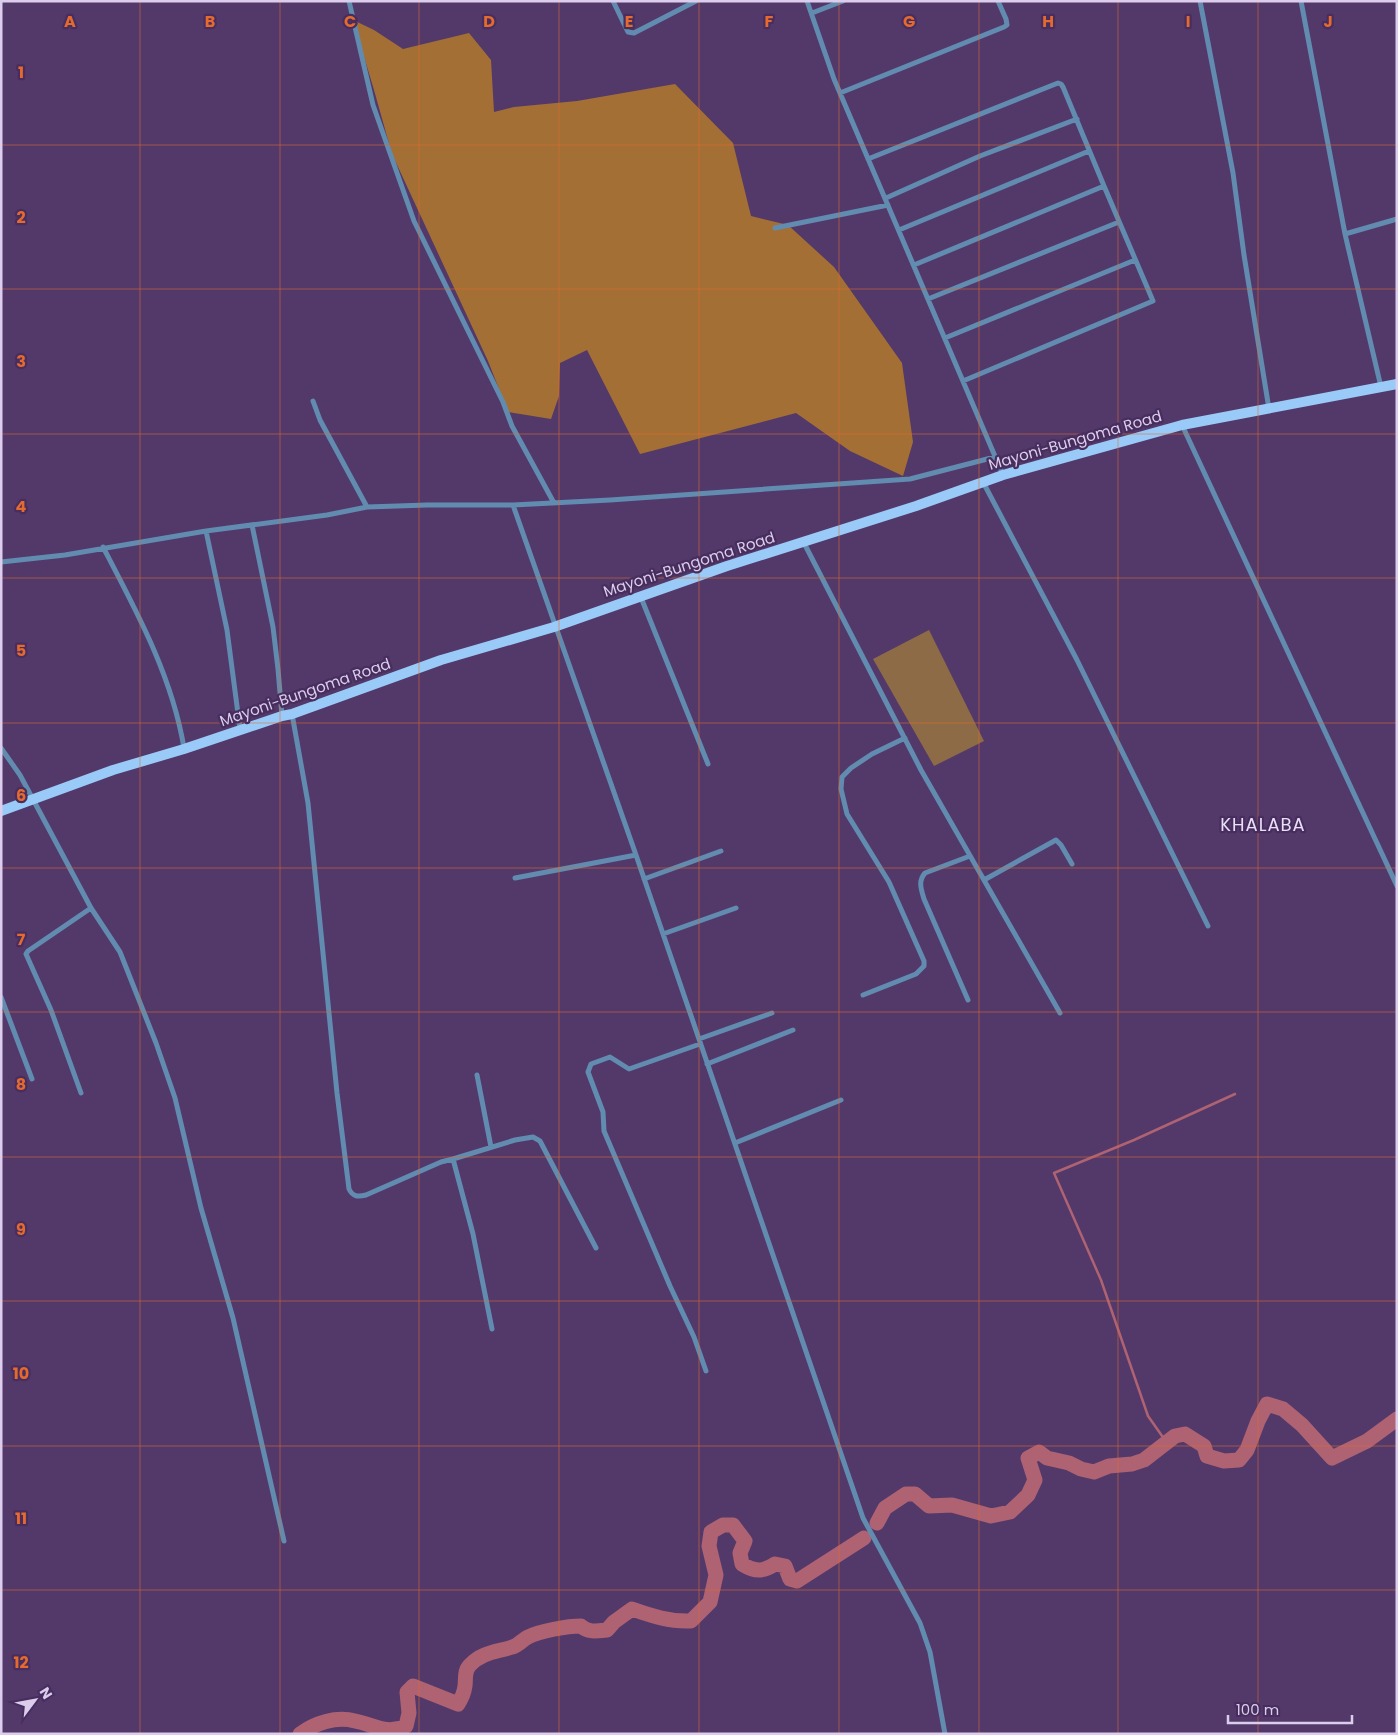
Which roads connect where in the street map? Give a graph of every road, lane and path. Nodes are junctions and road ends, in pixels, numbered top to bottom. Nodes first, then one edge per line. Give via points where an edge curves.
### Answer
1 (348, 1) edge
2 (613, 1) edge
3 (696, 1) edge
4 (807, 1) edge
5 (843, 1) edge
6 (998, 1) edge
7 (1200, 1) edge
8 (1301, 1) edge
9 (812, 13) junction
10 (840, 93) junction
11 (1077, 119) junction
12 (1089, 151) junction
13 (868, 159) junction
14 (1104, 186) junction
15 (886, 198) junction
16 (888, 205) junction
17 (1397, 219) edge
18 (1119, 222) junction
19 (775, 228) dead end
20 (899, 230) junction
21 (1345, 234) junction
22 (1135, 260) junction
23 (914, 265) junction
24 (928, 299) junction
25 (944, 338) junction
26 (963, 381) junction
27 (1397, 384) edge
28 (1381, 387) junction
29 (313, 401) dead end
30 (1269, 409) junction
31 (1182, 425) junction
32 (996, 457) junction
33 (1003, 475) junction
34 (983, 482) junction
35 (554, 503) junction
36 (513, 505) junction
37 (367, 508) junction
38 (252, 525) junction
39 (206, 531) junction
40 (804, 542) junction
41 (103, 547) junction
42 (1, 562) edge
43 (640, 595) junction
44 (554, 627) junction
45 (292, 714) junction
46 (282, 716) junction
47 (240, 729) junction
48 (905, 738) junction
49 (1, 748) edge
50 (184, 749) junction
51 (708, 764) dead end
52 (33, 800) junction
53 (1, 811) edge
54 (722, 852) dead end
55 (636, 855) junction
56 (970, 856) junction
57 (1072, 864) dead end
58 (515, 878) dead end
59 (644, 879) junction
60 (984, 880) junction
61 (1397, 886) edge
62 (91, 908) junction
63 (736, 908) dead end
64 (1208, 926) dead end
65 (663, 934) junction
66 (863, 995) dead end
67 (1, 997) edge
68 (968, 1000) dead end
69 (772, 1013) dead end
70 (1060, 1013) dead end
71 (793, 1030) dead end
72 (699, 1042) junction
73 (707, 1064) junction
74 (477, 1075) dead end
75 (32, 1079) dead end
76 (81, 1093) dead end
77 (842, 1100) dead end
78 (735, 1143) junction
79 (491, 1148) junction
80 (453, 1159) junction
81 (596, 1248) dead end
82 (492, 1329) dead end
83 (706, 1371) dead end
84 (284, 1541) dead end
85 (945, 1734) edge

1 - 35 street via 373,104 414,221 512,426
2 - 3 street via 628,32 634,33
4 - 9 street
5 - 9 street
6 - 10 street via 1007,22 1004,27
7 - 30 street via 1233,173
8 - 21 street
9 - 10 street
10 - 13 street
11 - 12 street
11 - 13 street via 1063,87 1058,83
11 - 15 street via 980,156
12 - 14 street
12 - 20 street
13 - 15 street
14 - 18 street
14 - 23 street
15 - 16 street
16 - 19 street
16 - 20 street
17 - 21 street
18 - 22 street
18 - 24 street
20 - 23 street
21 - 28 street
22 - 25 street
22 - 26 street via 1153,298 1152,303
23 - 24 street
24 - 25 street
25 - 26 street
26 - 32 street
27 - 28 main road, Mayoni-Bungoma Road
28 - 30 main road, Mayoni-Bungoma Road
29 - 37 street
30 - 31 main road, Mayoni-Bungoma Road
31 - 33 main road, Mayoni-Bungoma Road
31 - 61 street
32 - 33 street
32 - 35 street via 910,480
33 - 34 main road, Mayoni-Bungoma Road
34 - 40 main road, Mayoni-Bungoma Road
34 - 64 street via 1077,660
35 - 36 street
36 - 37 street
36 - 44 street
37 - 38 street
38 - 39 street
38 - 46 street via 273,627
39 - 41 street
39 - 47 street via 227,630
40 - 43 main road, Mayoni-Bungoma Road
40 - 48 street
41 - 42 street
41 - 50 street via 147,632 180,719
43 - 44 main road, Mayoni-Bungoma Road
43 - 51 street
44 - 45 main road, Mayoni-Bungoma Road via 441,660
44 - 55 street
45 - 46 main road, Mayoni-Bungoma Road
45 - 80 street via 308,803 349,1189 356,1196 366,1195
46 - 47 main road, Mayoni-Bungoma Road
47 - 50 main road, Mayoni-Bungoma Road
48 - 56 street
48 - 66 street via 850,768 842,777 840,789 847,814 889,882 924,961 924,966 916,974
49 - 52 street
50 - 52 main road, Mayoni-Bungoma Road via 114,770
52 - 53 main road, Mayoni-Bungoma Road
52 - 62 street
54 - 59 street
55 - 58 street
55 - 59 street
56 - 60 street
56 - 68 street via 925,873 920,886
57 - 60 street via 1056,840
59 - 65 street
60 - 70 street
62 - 76 street via 26,954 51,1010
62 - 84 street via 127,968 174,1098 233,1318
63 - 65 street
65 - 72 street
67 - 75 street
69 - 72 street
71 - 73 street
72 - 73 street
72 - 83 street via 629,1069 606,1057 590,1064 588,1072 603,1112 604,1131
73 - 78 street
74 - 79 street
77 - 78 street
78 - 85 street via 863,1518 920,1622 930,1652
79 - 80 street
79 - 81 street via 526,1138 540,1141
80 - 82 street via 473,1234

